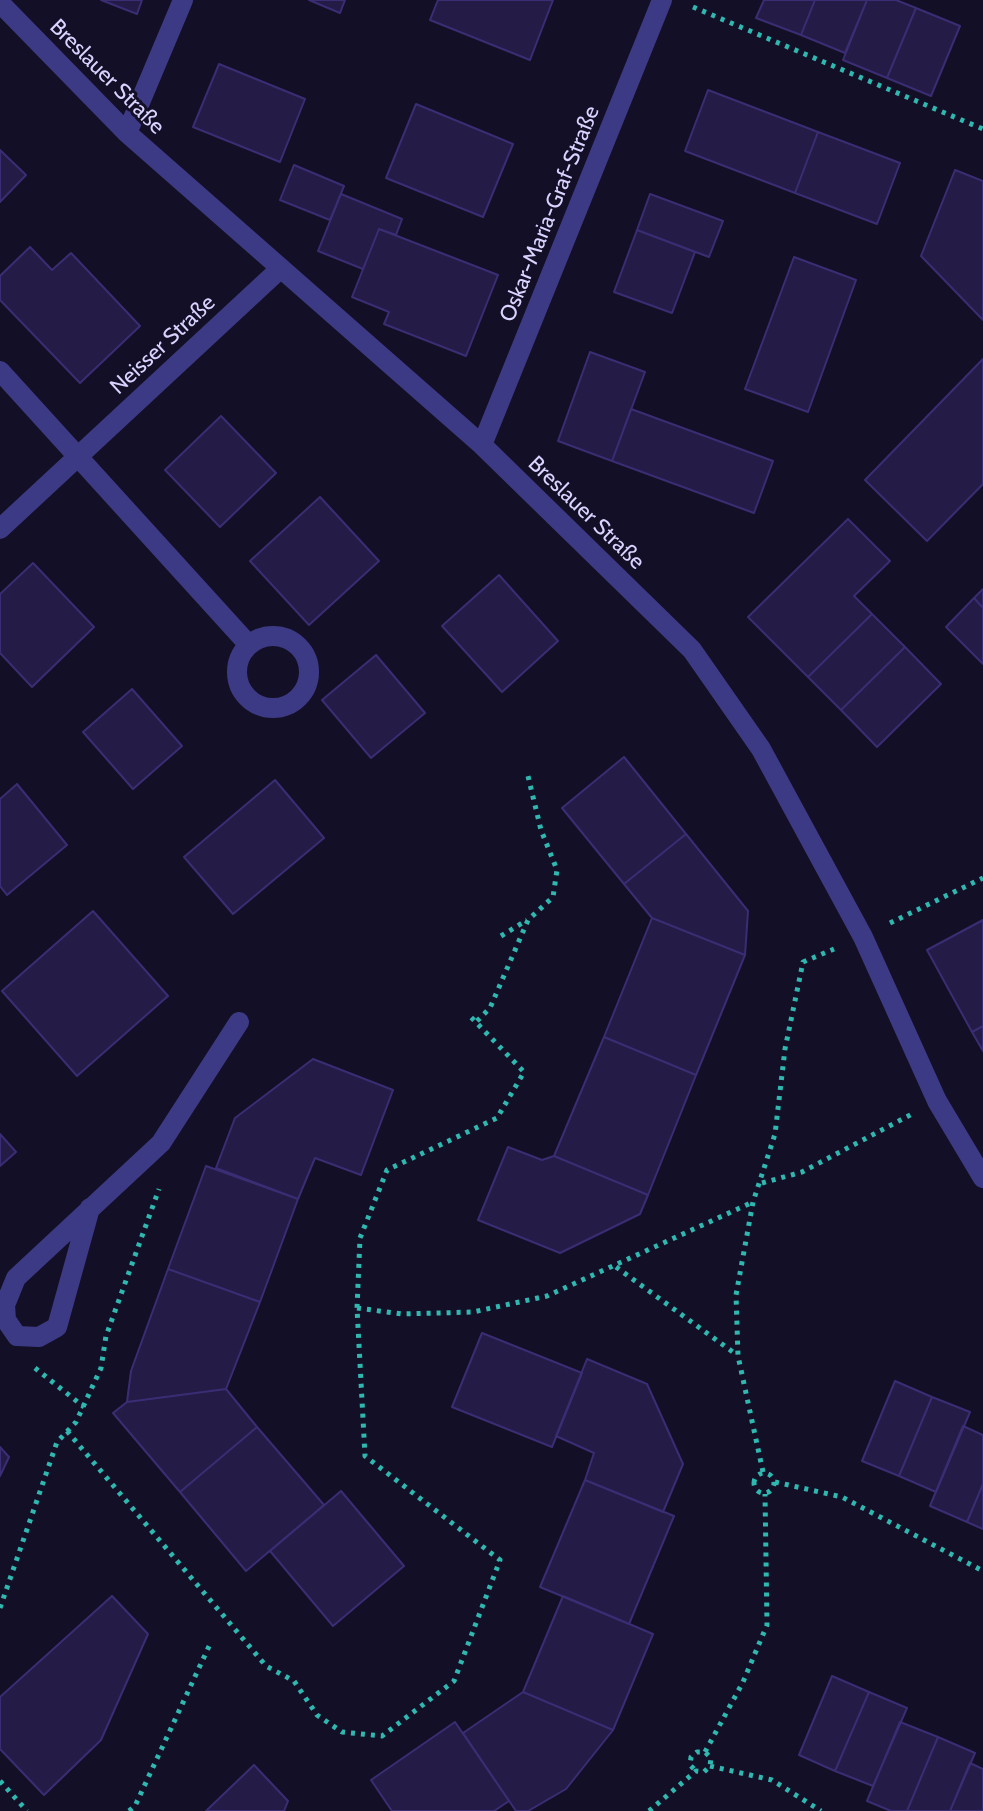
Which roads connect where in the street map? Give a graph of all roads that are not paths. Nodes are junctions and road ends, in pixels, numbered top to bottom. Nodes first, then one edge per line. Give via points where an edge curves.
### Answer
1 (183, 0) edge
2 (662, 0) edge
3 (0, 3) edge
4 (127, 133) junction
5 (281, 268) junction
6 (0, 371) edge
7 (482, 445) junction
8 (79, 458) junction
9 (0, 529) edge
10 (249, 645) dead end
11 (239, 1022) dead end
12 (983, 1178) edge
13 (90, 1208) junction

1 - 4 street
2 - 7 street, Oskar-Maria-Graf-Straße
3 - 4 street, Breslauer Straße
4 - 5 street, Breslauer Straße
5 - 7 street, Breslauer Straße
5 - 8 street, Neisser Straße
6 - 8 street
7 - 12 street, Breslauer Straße via 692,650 761,749 863,937 937,1101
8 - 9 street, Neisser Straße
8 - 10 street
11 - 13 street via 161,1143
13 - 13 street via 16,1278 5,1305 6,1320 17,1336 39,1337 57,1327

